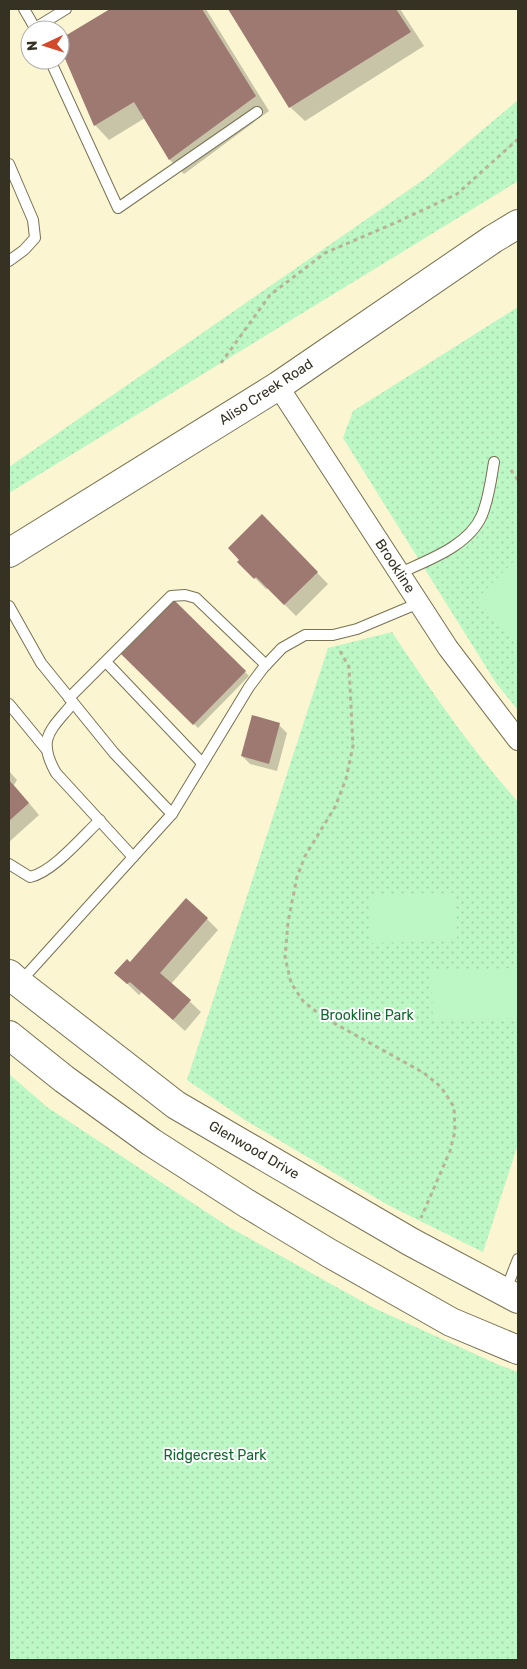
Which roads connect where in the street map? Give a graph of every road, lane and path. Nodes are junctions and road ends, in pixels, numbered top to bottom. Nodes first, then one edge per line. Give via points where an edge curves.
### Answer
1 (24, 9) edge
2 (66, 9) edge
3 (31, 20) edge
4 (50, 20) edge
5 (55, 70) edge
6 (256, 112) dead end
7 (518, 140) edge
8 (9, 164) edge
9 (518, 224) edge
10 (9, 261) edge
11 (221, 363) dead end
12 (278, 386) junction
13 (494, 462) dead end
14 (9, 553) edge
15 (400, 573) junction
16 (419, 603) junction
17 (9, 606) edge
18 (333, 635) junction
19 (106, 662) junction
20 (266, 665) junction
21 (71, 700) junction
22 (9, 704) edge
23 (518, 740) edge
24 (46, 749) junction
25 (202, 763) junction
26 (172, 814) junction
27 (100, 820) junction
28 (132, 858) junction
29 (9, 864) edge
30 (14, 978) edge
31 (9, 1035) edge
32 (411, 1242) junction
33 (518, 1259) edge
34 (512, 1296) edge
35 (518, 1350) edge

1 - 3 lane
2 - 4 lane
5 - 6 lane via 118,208
7 - 11 path via 457,194 325,253 270,295
8 - 10 lane via 33,220 35,238
9 - 12 main road, Aliso Creek Road
12 - 14 main road, Aliso Creek Road
12 - 15 street, Brookline
13 - 15 lane via 488,496 471,533 450,548
15 - 16 street, Brookline
16 - 18 lane via 357,629
16 - 23 street, Brookline via 448,648
17 - 21 lane via 40,663
18 - 20 lane via 305,635 282,648
18 - 32 path via 350,666 353,746 336,807 305,856 297,877 285,957 291,983 303,1001 323,1017 424,1074 442,1087 454,1106 456,1131 450,1151
19 - 20 lane via 171,596 185,596 196,598
19 - 21 lane
19 - 25 lane
20 - 25 lane
21 - 24 lane via 48,735
21 - 26 lane via 114,753
22 - 24 lane
24 - 27 lane via 56,772
25 - 26 lane
26 - 28 lane
27 - 28 lane
27 - 29 lane via 50,868 38,875 30,877
28 - 30 lane
30 - 32 main road, Glenwood Drive via 176,1105
31 - 35 main road via 151,1142 246,1203 451,1322
32 - 34 main road, Glenwood Drive
33 - 34 lane

